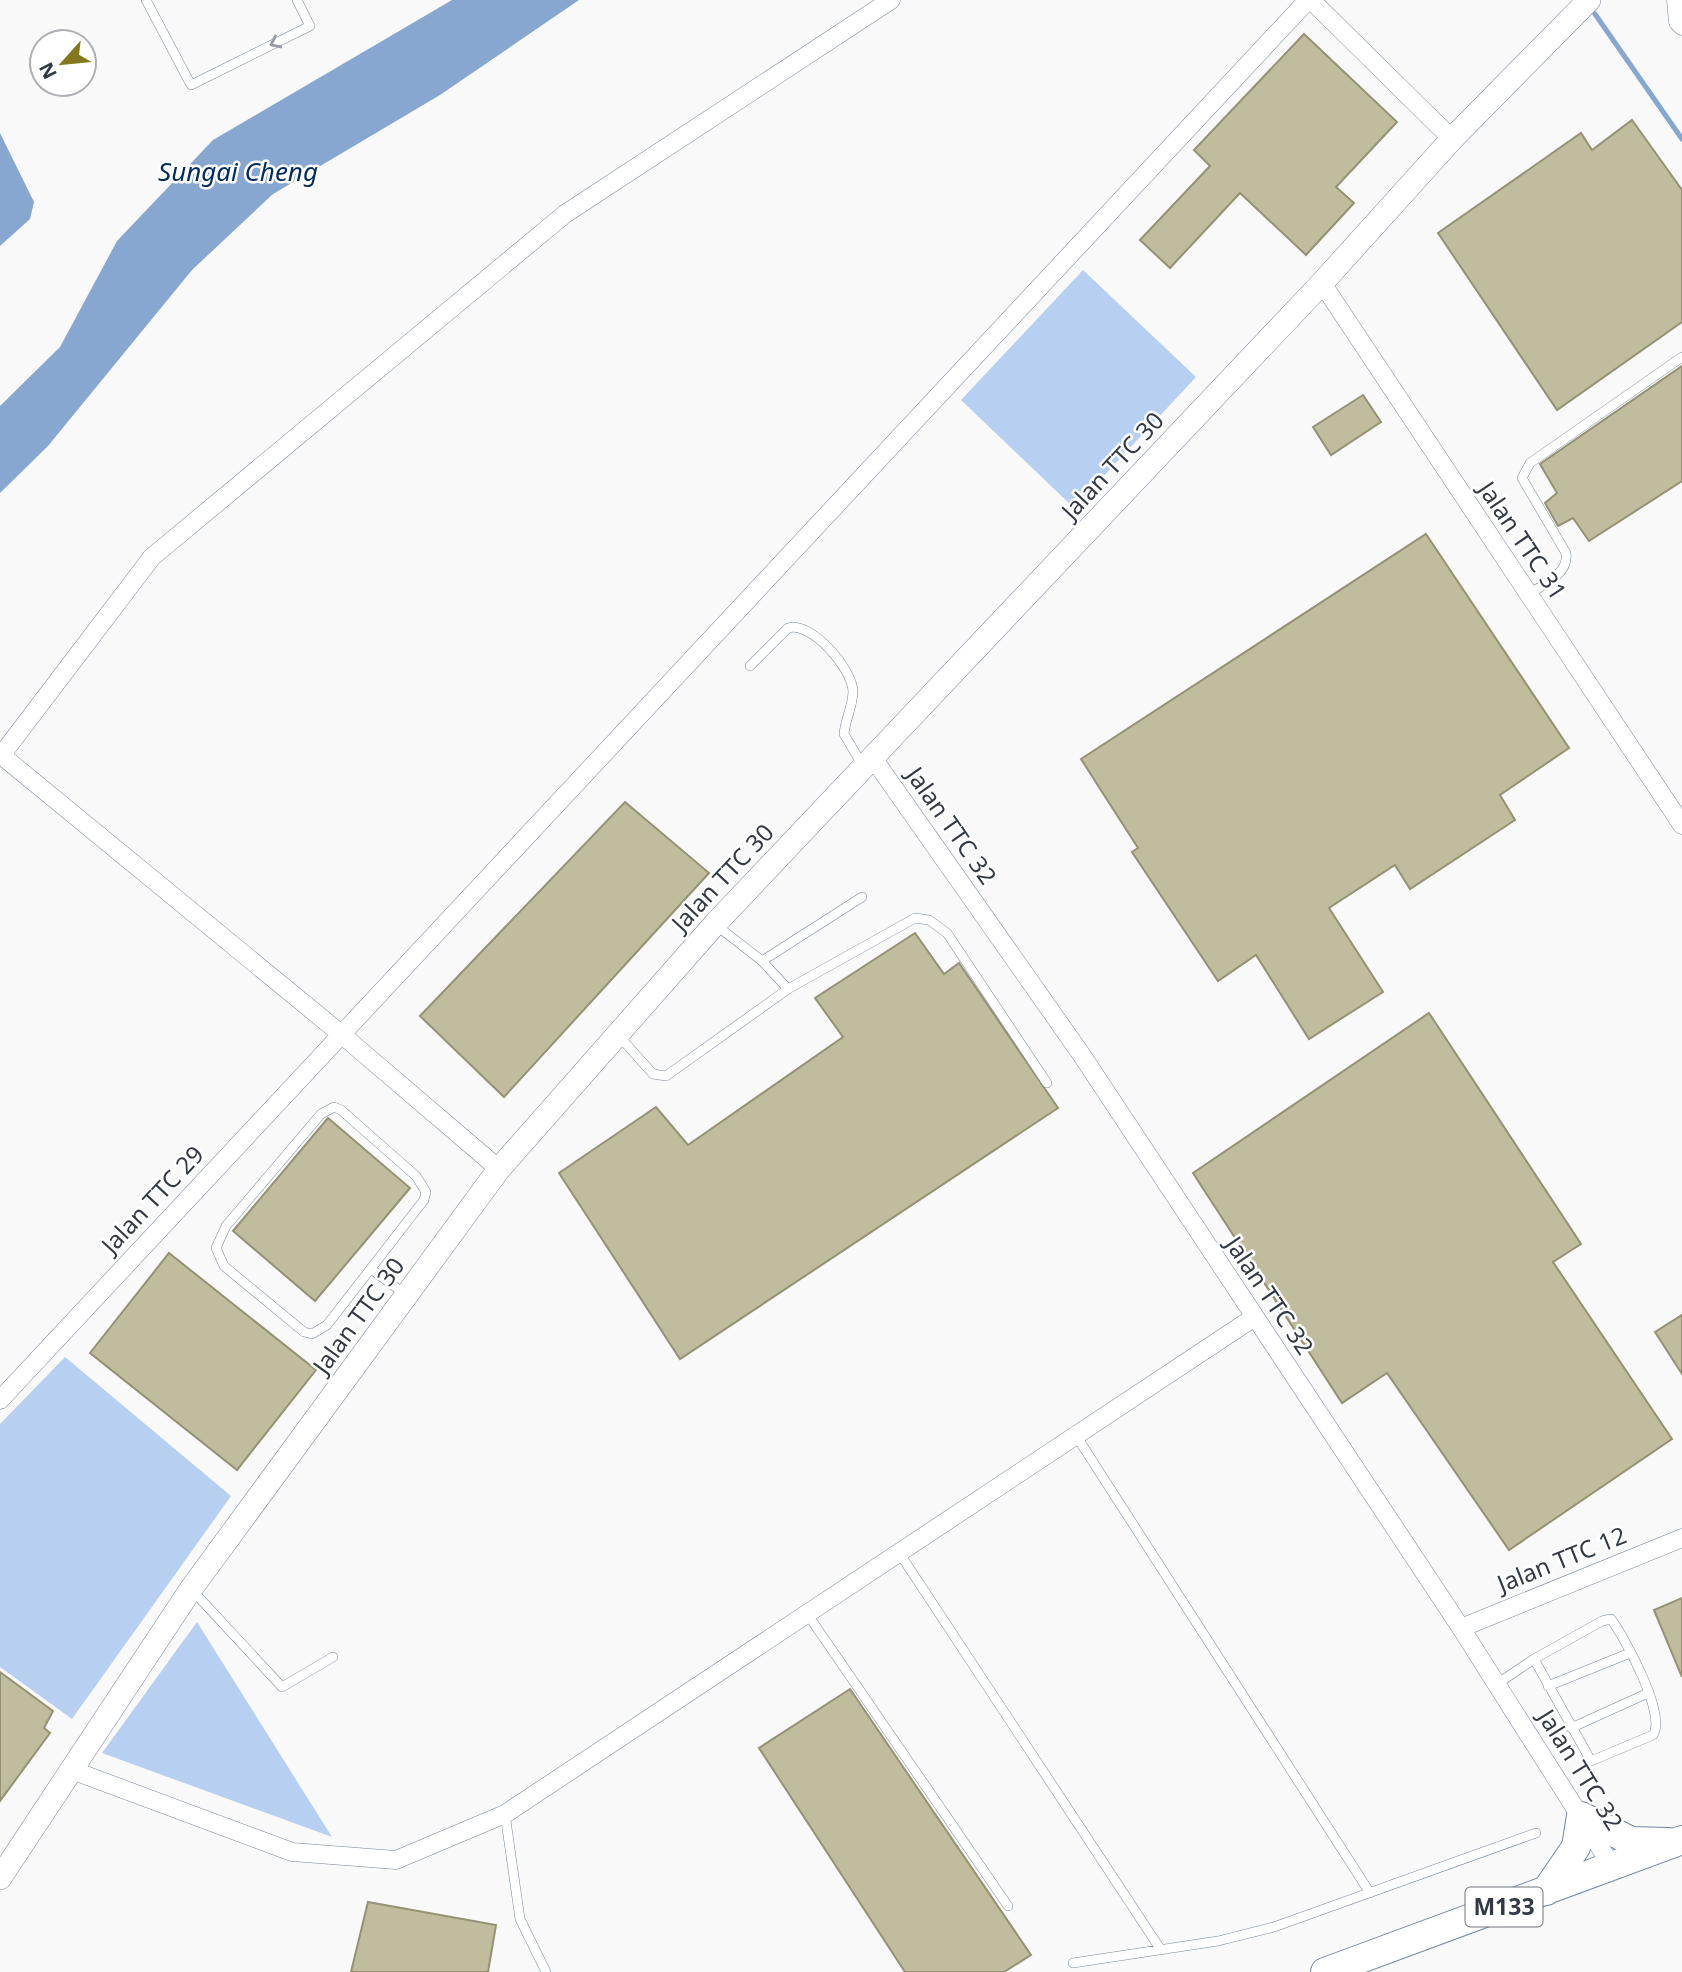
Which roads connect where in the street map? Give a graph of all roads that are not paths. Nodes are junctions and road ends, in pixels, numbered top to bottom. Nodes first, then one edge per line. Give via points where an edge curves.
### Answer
1 (146, 0) edge
2 (297, 0) edge
3 (891, 0) edge
4 (1310, 0) edge
5 (1590, 0) edge
6 (1676, 0) edge
7 (1682, 26) edge
8 (1452, 139) junction
9 (1322, 283) junction
10 (1682, 357) edge
11 (1529, 594) junction
12 (750, 666) dead end
13 (1, 756) edge
14 (869, 763) junction
15 (1682, 825) edge
16 (862, 897) dead end
17 (715, 924) junction
18 (762, 961) junction
19 (788, 989) junction
20 (341, 1034) junction
21 (618, 1034) junction
22 (1047, 1083) dead end
23 (499, 1169) junction
24 (371, 1269) junction
25 (407, 1295) junction
26 (1253, 1318) junction
27 (0, 1400) edge
28 (1077, 1437) junction
29 (1682, 1538) edge
30 (900, 1554) junction
31 (191, 1589) junction
32 (808, 1615) junction
33 (1461, 1628) junction
34 (1630, 1653) junction
35 (333, 1657) dead end
36 (1534, 1659) junction
37 (1497, 1685) junction
38 (1548, 1686) junction
39 (1648, 1693) junction
40 (1572, 1728) junction
41 (69, 1769) junction
42 (505, 1814) junction
43 (1581, 1816) junction
44 (1536, 1833) dead end
45 (1680, 1841) edge
46 (1613, 1868) junction
47 (0, 1878) edge
48 (1546, 1891) junction
49 (1370, 1893) junction
50 (1008, 1906) dead end
51 (1161, 1950) junction
52 (1073, 1963) dead end
53 (546, 1972) edge
54 (1325, 1972) edge

2 -> 1 lane via 310,26 191,85
3 - 13 street via 565,214 152,557
4 - 8 street
4 - 20 street, Jalan TTC 29
5 - 8 street, Jalan TTC 30
6 - 7 street
8 - 9 street, Jalan TTC 30
9 - 11 street, Jalan TTC 31
9 - 14 street, Jalan TTC 30
10 - 11 lane via 1530,463 1522,478 1567,562 1562,571
11 - 15 street, Jalan TTC 31
12 - 14 lane via 788,628 802,628 822,643 851,676 853,694 844,734
13 - 20 street
14 - 17 street, Jalan TTC 30
14 - 26 street, Jalan TTC 32 via 1081,1054
16 - 18 lane
17 - 18 lane
17 - 21 street, Jalan TTC 30
18 - 19 lane
19 - 21 lane via 666,1076 653,1074
19 - 22 lane via 915,918 929,920 947,933
20 - 23 street
20 - 27 street, Jalan TTC 29
21 - 23 street, Jalan TTC 30
23 - 25 street, Jalan TTC 30
24 - 24 lane via 327,1325 312,1334 224,1266 216,1248 226,1226 321,1114 334,1107 416,1176 426,1192
24 - 25 lane
25 - 31 street, Jalan TTC 30
26 - 28 street
26 - 33 street, Jalan TTC 32
28 - 30 street
28 - 49 lane
29 - 33 street, Jalan TTC 12
30 - 32 street
30 - 51 lane
31 - 35 lane via 282,1687
31 - 41 street, Jalan TTC 30
32 - 42 street
32 - 50 lane
33 - 37 street, Jalan TTC 32
34 - 36 lane via 1611,1619
34 - 38 lane
34 - 39 lane
36 - 37 lane
36 - 38 lane
37 - 43 street, Jalan TTC 32
38 - 40 lane
39 - 40 lane
39 - 40 lane via 1658,1717 1654,1735 1591,1761
41 - 42 street via 292,1852 396,1860
41 - 47 street, Jalan TTC 30
42 - 53 lane via 520,1919
43 - 45 main road via 1631,1840
43 - 46 street, Jalan TTC 32
43 - 48 main road via 1576,1847
44 - 49 lane
45 - 46 main road, M133
46 - 48 main road, M133
48 - 54 main road, M133
49 - 51 lane via 1273,1927
51 - 52 lane

